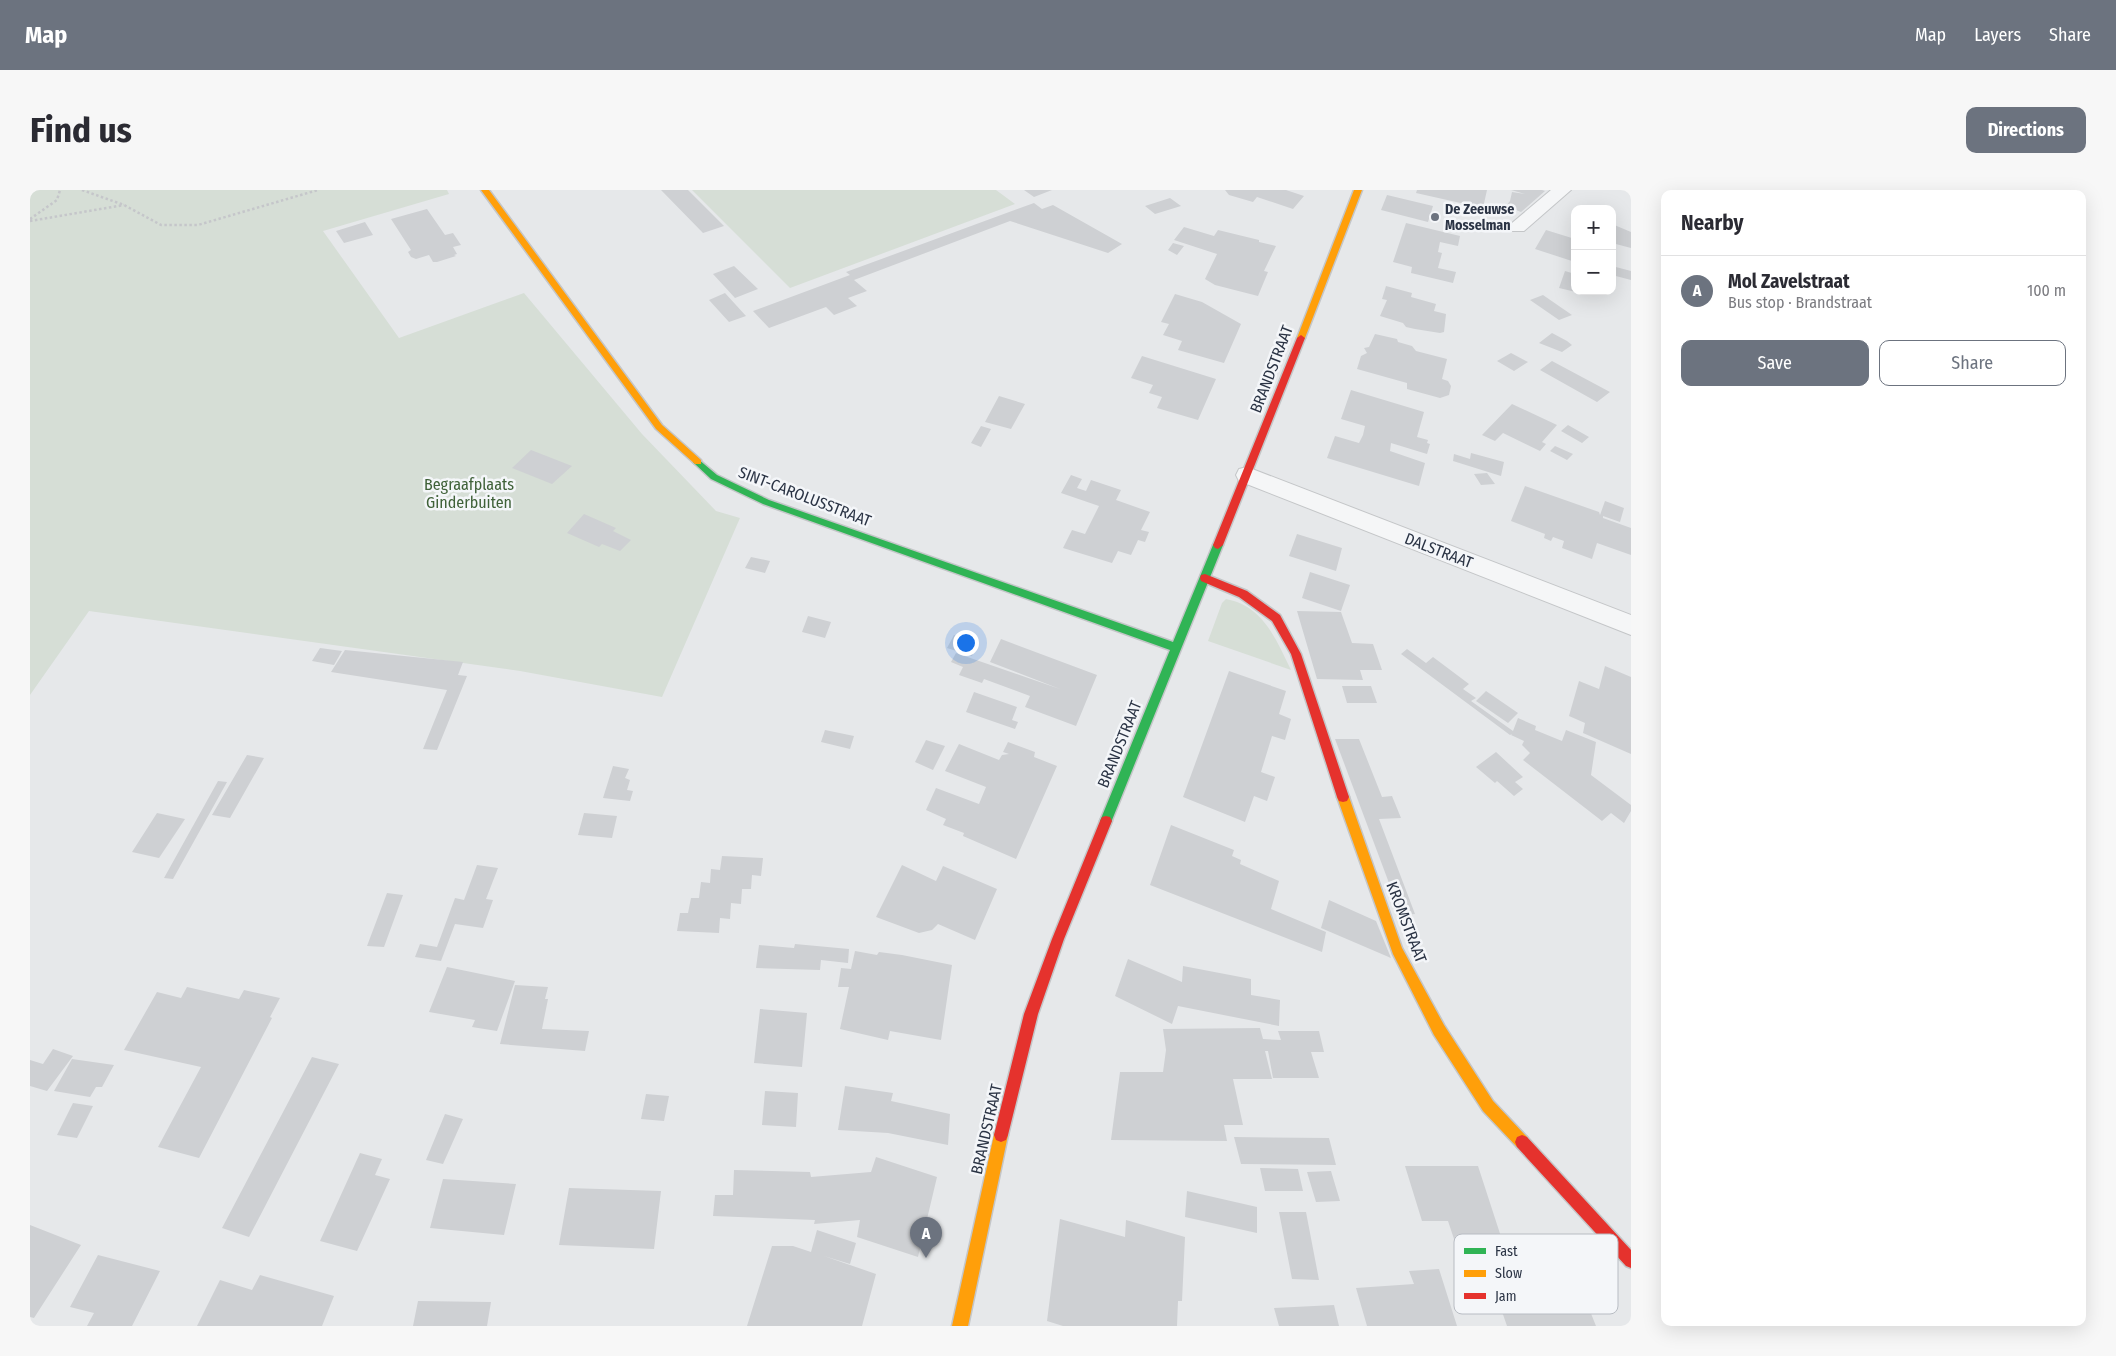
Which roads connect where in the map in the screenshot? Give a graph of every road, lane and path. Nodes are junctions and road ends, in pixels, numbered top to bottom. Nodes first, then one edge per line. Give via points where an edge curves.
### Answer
1 (60, 190) edge
2 (82, 190) edge
3 (318, 190) edge
4 (485, 190) edge
5 (1358, 190) edge
6 (1562, 190) edge
7 (124, 205) junction
8 (30, 220) edge
9 (1518, 227) dead end
10 (1247, 474) junction
11 (1205, 578) junction
12 (1631, 625) edge
13 (1175, 647) junction
14 (1605, 1234) edge
15 (1618, 1247) edge
16 (1631, 1261) edge
17 (960, 1326) edge

1 - 8 path via 57,200
2 - 7 path
3 - 7 path via 198,225 161,225
4 - 13 street, SINT-CAROLUSSTRAAT via 659,427 714,477 766,502
5 - 10 street, BRANDSTRAAT
6 - 9 street
7 - 8 path
10 - 11 street, BRANDSTRAAT
10 - 12 street, DALSTRAAT
11 - 13 street, BRANDSTRAAT
11 - 14 street, KROMSTRAAT via 1243,594 1276,618 1296,654 1334,775 1397,950 1439,1030 1488,1106
13 - 17 street, BRANDSTRAAT via 1031,1014 1011,1087
15 - 16 street, KROMSTRAAT

